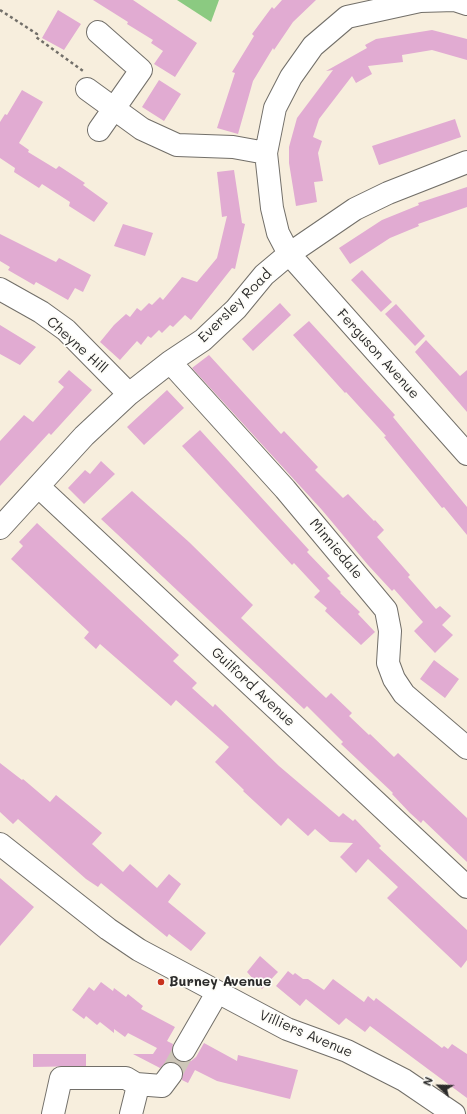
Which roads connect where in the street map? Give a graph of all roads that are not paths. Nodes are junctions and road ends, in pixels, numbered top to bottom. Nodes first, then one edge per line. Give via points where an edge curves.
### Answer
1 (467, 4) edge
2 (371, 5) edge
3 (98, 32) dead end
4 (87, 89) road end
5 (115, 110) junction
6 (99, 130) dead end
7 (266, 153) junction
8 (467, 162) edge
9 (289, 254) junction
10 (0, 289) edge
11 (170, 362) junction
12 (129, 394) junction
13 (467, 454) edge
14 (39, 487) junction
15 (0, 528) edge
16 (467, 748) edge
17 (0, 844) edge
18 (467, 887) edge
19 (218, 993) junction
20 (184, 1050) tunnel mouth
21 (170, 1074) tunnel mouth
22 (136, 1084) junction
23 (53, 1114) edge
24 (131, 1114) edge
25 (454, 1114) edge

1 - 2 street, Ferguson Avenue via 455,0 420,0
2 - 7 street, Ferguson Avenue via 348,16 313,46 291,77 275,108
3 - 5 street via 141,70
4 - 5 street
5 - 6 street
5 - 7 street via 142,129 177,145 233,147
7 - 9 street, Ferguson Avenue via 272,208 278,233
8 - 9 street, Eversley Road via 355,209
9 - 11 street, Eversley Road via 264,275 236,309 203,340
9 - 13 street, Ferguson Avenue
10 - 12 street, Cheyne Hill via 41,312 66,330
11 - 12 street, Eversley Road
11 - 16 street, Minniedale via 285,489 386,610 390,631 388,663 394,680 404,694
12 - 14 street, Eversley Road via 84,436
14 - 15 street, Eversley Road
14 - 18 street, Guilford Avenue
17 - 19 street, Villiers Avenue via 108,930
19 - 20 street
19 - 25 street, Villiers Avenue via 287,1029 347,1051 398,1077
21 - 22 street via 162,1086
22 - 23 street via 126,1078 61,1078
22 - 24 street

